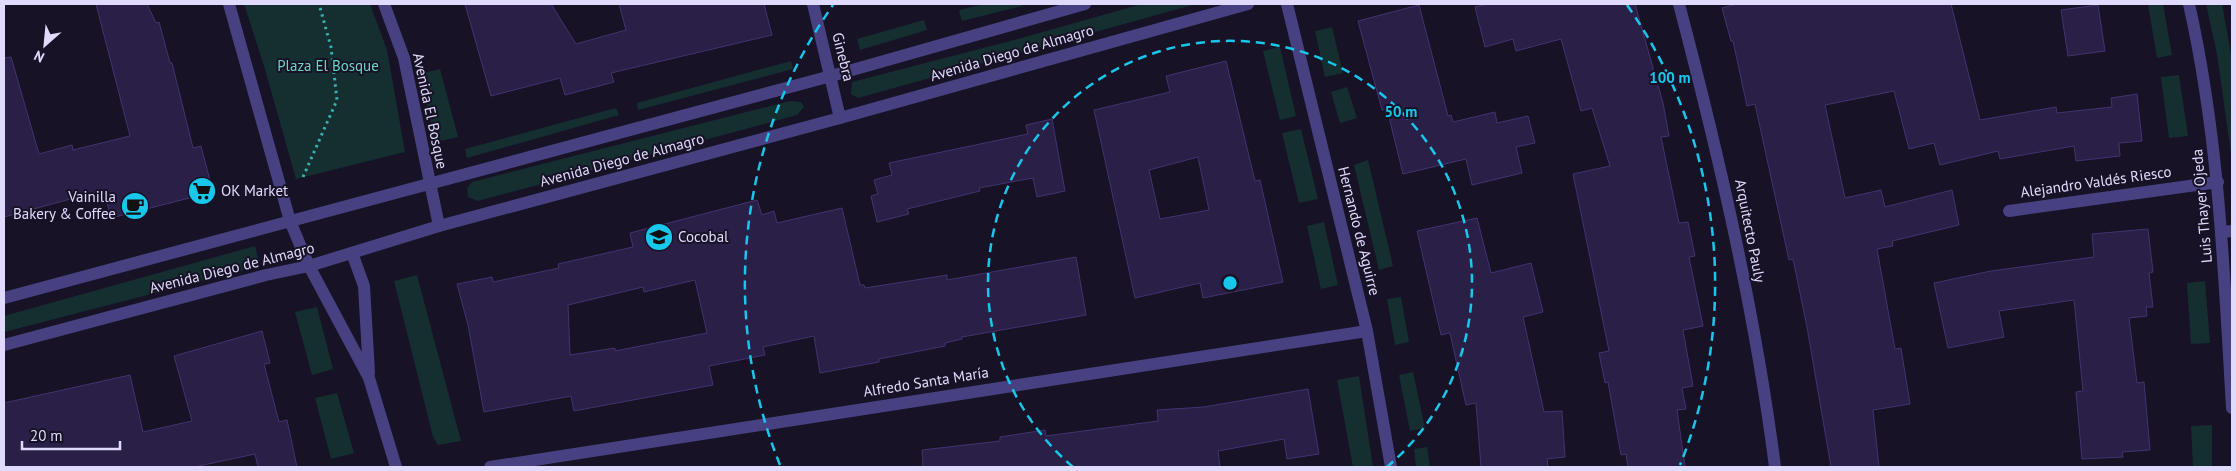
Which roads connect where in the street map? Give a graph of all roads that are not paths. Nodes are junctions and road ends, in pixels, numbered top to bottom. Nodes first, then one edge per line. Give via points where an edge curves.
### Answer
1 (229, 4) edge
2 (384, 4) edge
3 (813, 4) edge
4 (1085, 4) edge
5 (1248, 4) edge
6 (1287, 4) edge
7 (1678, 4) edge
8 (2189, 4) edge
9 (831, 76) junction
10 (840, 118) junction
11 (2218, 182) junction
12 (430, 184) junction
13 (2009, 211) dead end
14 (290, 221) junction
15 (439, 226) junction
16 (2227, 232) edge
17 (352, 253) junction
18 (310, 266) junction
19 (4, 298) edge
20 (1367, 331) junction
21 (4, 345) edge
22 (369, 378) junction
23 (2232, 408) edge
24 (396, 467) edge
25 (490, 467) edge
26 (1391, 467) edge
27 (1775, 467) edge

1 - 14 street
2 - 12 street, Avenida El Bosque via 404,58
3 - 9 street, Ginebra
4 - 9 street, Avenida Diego de Almagro
5 - 10 street, Avenida Diego de Almagro
6 - 20 street, Hernando de Aguirre
7 - 27 street, Arquitecto Pauly via 1715,142 1766,394
8 - 11 street, Luis Thayer Ojeda via 2210,114
9 - 10 street, Ginebra
9 - 12 street, Avenida Diego de Almagro
10 - 15 street, Avenida Diego de Almagro
11 - 13 street, Alejandro Valdés Riesco
11 - 16 street, Luis Thayer Ojeda
12 - 14 street, Avenida Diego de Almagro
12 - 15 street, Avenida El Bosque
14 - 18 street
14 - 19 street, Avenida Diego de Almagro
15 - 17 street, Avenida Diego de Almagro
16 - 23 street, Luis Thayer Ojeda
17 - 18 street, Avenida Diego de Almagro
17 - 22 street via 364,286
18 - 21 street, Avenida Diego de Almagro
18 - 22 street
20 - 25 street, Alfredo Santa María
20 - 26 street, Hernando de Aguirre
22 - 24 street

